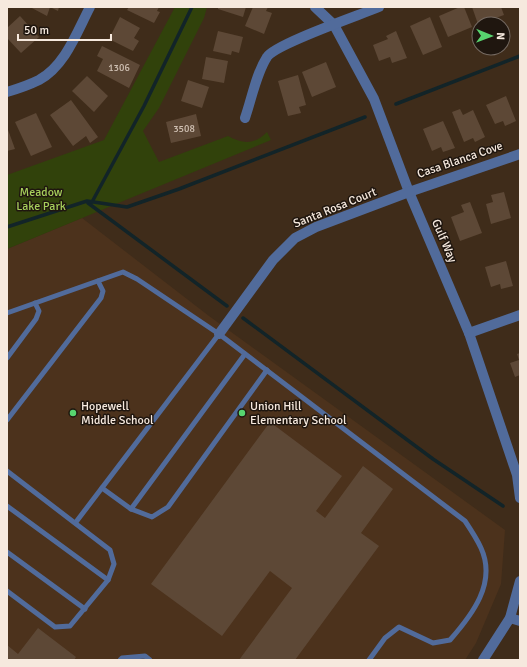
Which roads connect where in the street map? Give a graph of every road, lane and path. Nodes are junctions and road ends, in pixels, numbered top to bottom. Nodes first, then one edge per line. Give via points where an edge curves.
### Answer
1 (90, 7) edge
2 (316, 7) edge
3 (379, 7) edge
4 (334, 25) junction
5 (7, 92) edge
6 (245, 118) dead end
7 (520, 154) edge
8 (409, 192) junction
9 (98, 281) junction
10 (35, 303) junction
11 (7, 313) edge
12 (520, 315) edge
13 (469, 333) junction
14 (219, 334) junction
15 (245, 354) junction
16 (7, 358) edge
17 (267, 370) junction
18 (7, 420) edge
19 (7, 471) edge
20 (102, 488) junction
21 (520, 498) edge
22 (7, 506) edge
23 (130, 509) junction
24 (76, 522) junction
25 (7, 552) edge
26 (108, 580) junction
27 (520, 581) edge
28 (7, 592) edge
29 (85, 609) junction
30 (510, 618) junction
31 (520, 621) edge
32 (120, 660) edge
33 (150, 660) edge
34 (369, 660) edge
35 (483, 660) edge

1 - 5 street via 61,60 51,71 39,80
2 - 4 street, Gulf Way
3 - 4 street
4 - 6 street via 296,39 267,56
4 - 8 street, Gulf Way via 374,99
7 - 8 street, Casa Blanca Cove
8 - 13 street, Gulf Way
8 - 14 street, Santa Rosa Court via 316,227 295,238 274,260
9 - 10 lane
9 - 14 lane via 123,272
9 - 18 lane via 103,291 100,298
10 - 11 lane
10 - 16 lane via 39,311 36,319
12 - 13 street
13 - 21 street, Gulf Way via 517,475
14 - 15 lane
14 - 20 lane
15 - 17 lane
15 - 23 lane
17 - 23 lane via 168,507 152,516
17 - 34 lane via 466,522 482,549 487,574 482,595 468,619 450,640 433,643 399,627 385,638
19 - 24 lane
20 - 23 lane
20 - 24 lane
22 - 26 lane
24 - 26 lane via 110,550 114,564
25 - 29 lane
26 - 29 lane
27 - 30 street
28 - 29 lane via 55,627 70,626
30 - 31 street
30 - 35 street
32 - 33 lane via 145,656

